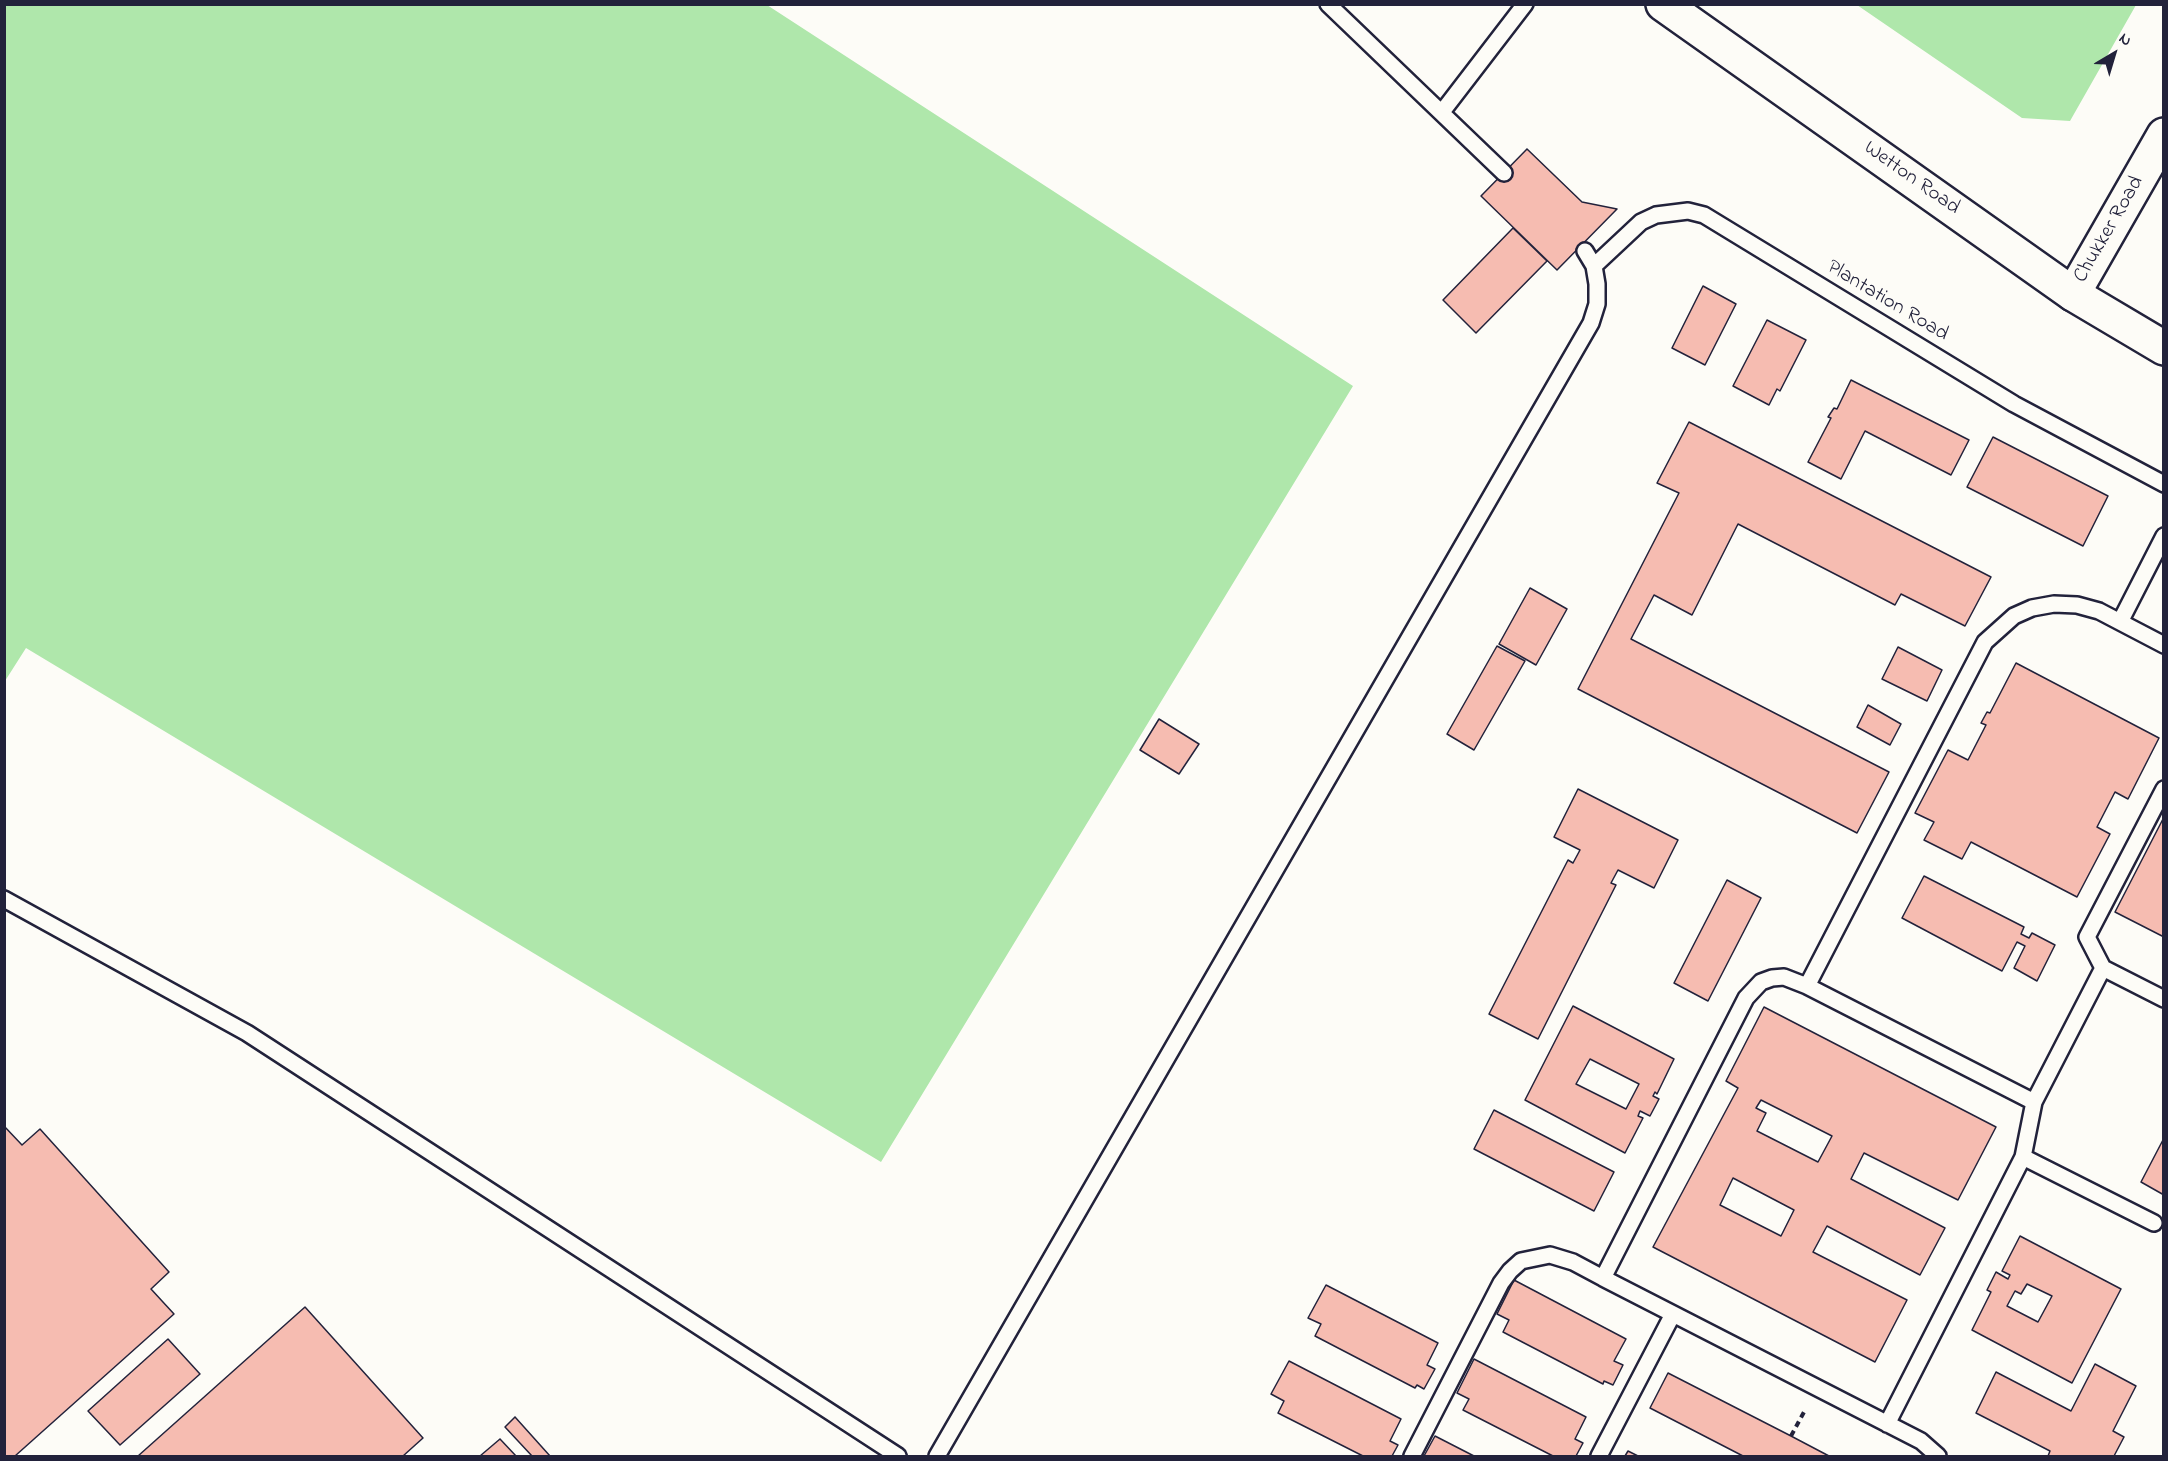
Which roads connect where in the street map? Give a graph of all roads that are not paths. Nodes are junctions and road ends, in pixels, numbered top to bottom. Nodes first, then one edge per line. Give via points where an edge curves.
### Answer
1 (1328, 4) edge
2 (1525, 4) edge
3 (1663, 4) edge
4 (1442, 112) junction
5 (2163, 135) edge
6 (1504, 172) dead end
7 (1585, 250) dead end
8 (1594, 266) junction
9 (2073, 294) junction
10 (2163, 348) edge
11 (2163, 484) edge
12 (2163, 536) edge
13 (2120, 622) junction
14 (2163, 645) edge
15 (2163, 789) edge
16 (4, 899) edge
17 (2103, 968) junction
18 (1807, 986) junction
19 (2163, 999) edge
20 (2034, 1102) junction
21 (2023, 1157) junction
22 (2154, 1223) dead end
23 (1603, 1278) junction
24 (1673, 1314) junction
25 (1887, 1424) junction
26 (898, 1456) edge
27 (938, 1456) edge
28 (1412, 1456) edge
29 (1599, 1456) edge
30 (1938, 1456) edge

1 - 4 lane
2 - 4 lane
3 - 9 main road, Wetton Road
4 - 6 lane
5 - 9 main road, Chukker Road
7 - 8 lane
8 - 11 lane, Plantation Road via 1641,222 1656,215 1688,211 1704,215 2014,404
8 - 27 lane via 1597,304 1591,323
9 - 10 main road, Wetton Road
12 - 13 lane
13 - 14 lane
13 - 18 lane via 2099,611 2054,604 2014,616 1985,642
15 - 17 lane via 2087,937
16 - 26 lane via 247,1033
17 - 19 lane
17 - 20 lane
18 - 20 lane
18 - 23 lane via 1784,977 1772,978 1761,982 1746,998
20 - 21 lane
21 - 22 lane
21 - 25 lane
23 - 24 lane
23 - 28 lane via 1550,1255 1521,1261 1510,1271
24 - 25 lane
24 - 29 lane
25 - 30 lane via 1921,1441

